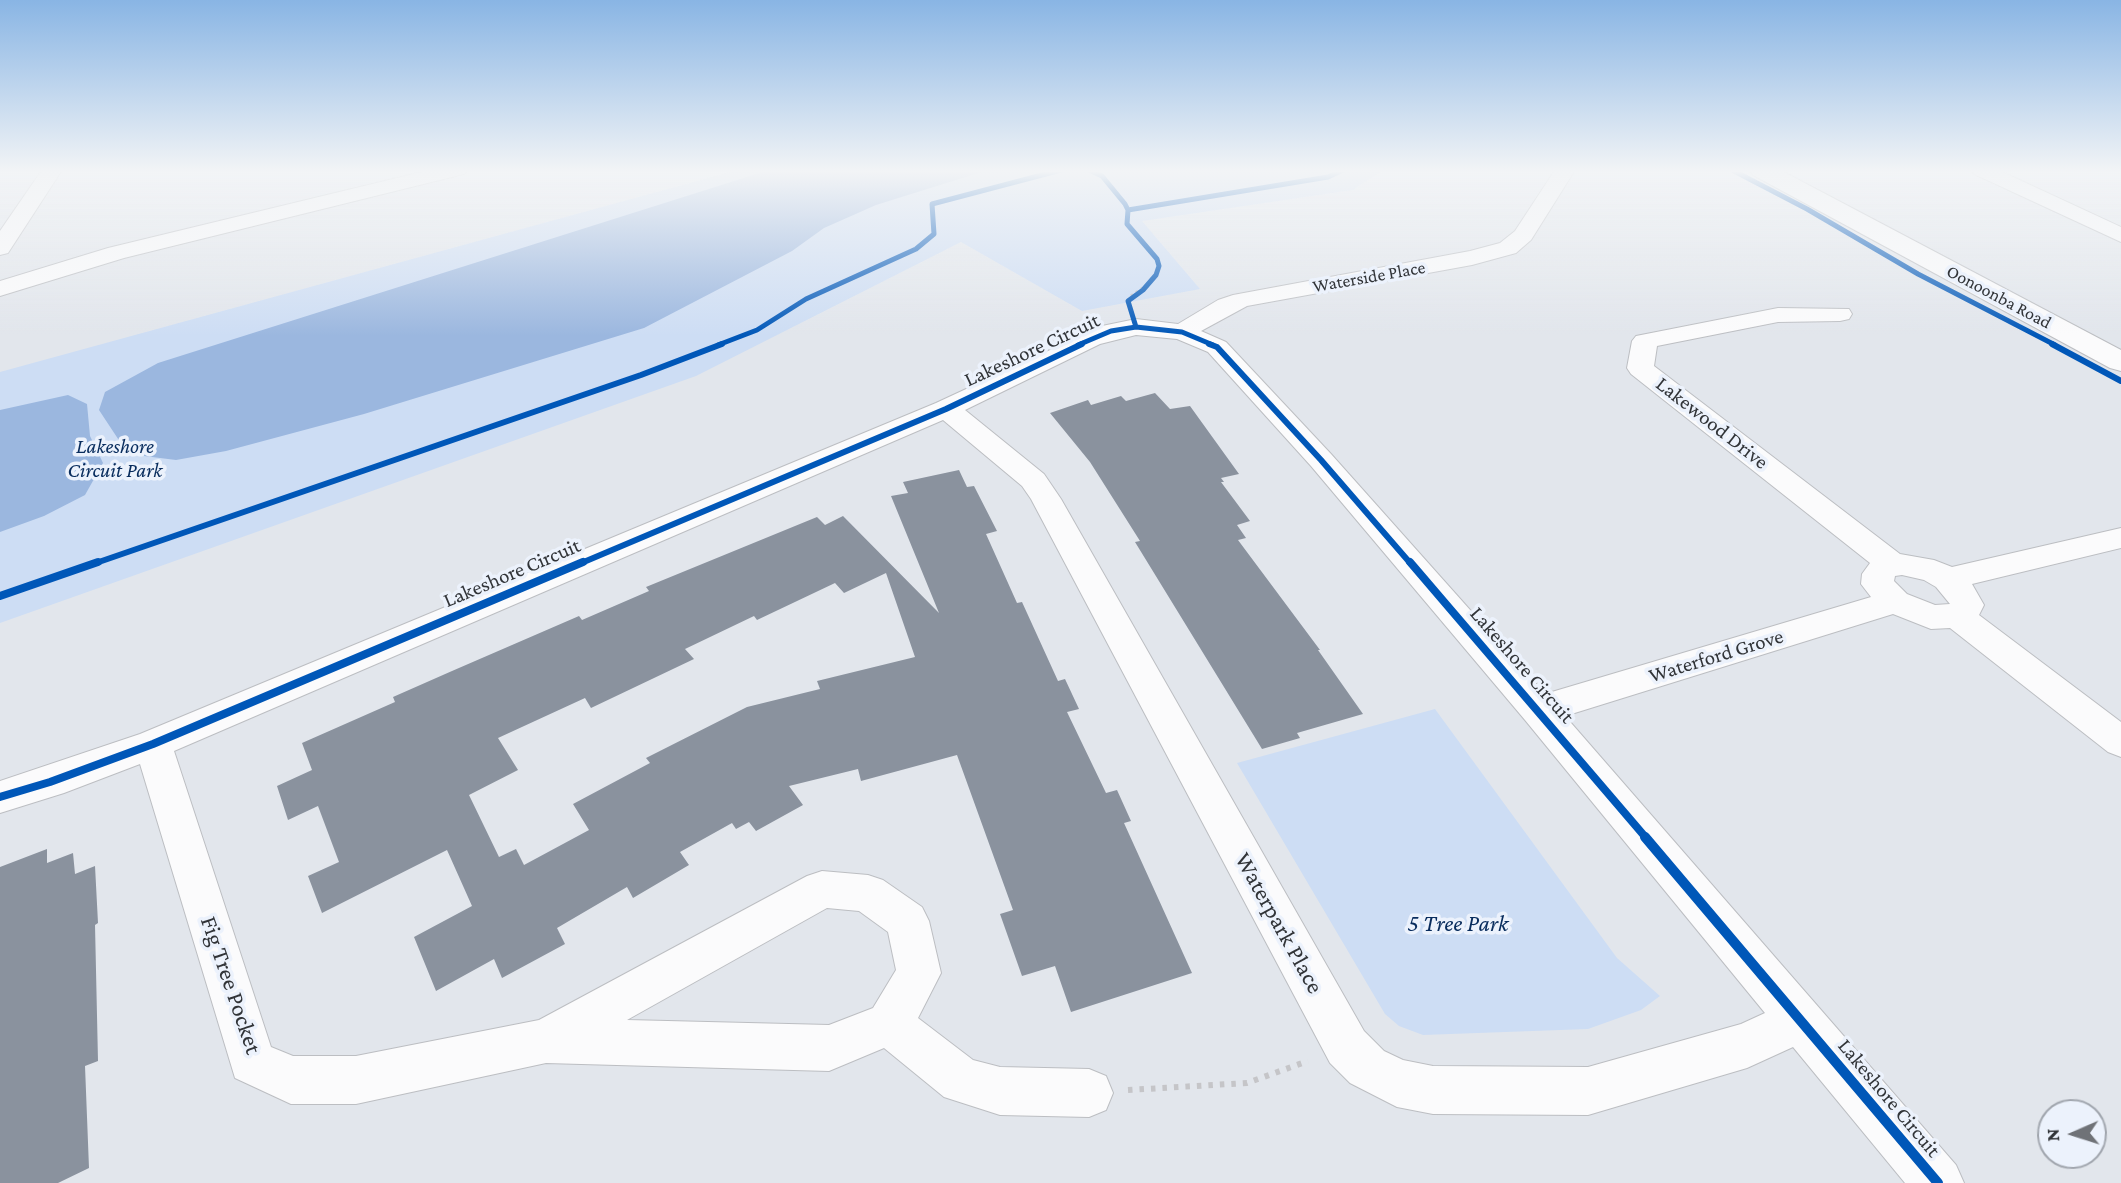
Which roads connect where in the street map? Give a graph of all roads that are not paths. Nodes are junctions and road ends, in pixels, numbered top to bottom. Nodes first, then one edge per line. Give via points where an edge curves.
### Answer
1 (15, 225) edge
2 (230, 225) edge
3 (1530, 225) edge
4 (1864, 225) edge
5 (2102, 225) edge
6 (1877, 232) junction
7 (2121, 234) edge
8 (0, 248) edge
9 (0, 289) edge
10 (1840, 314) dead end
11 (1182, 332) junction
12 (2121, 339) edge
13 (2121, 362) edge
14 (946, 409) junction
15 (2121, 538) edge
16 (1894, 565) junction
17 (1948, 579) junction
18 (1895, 602) junction
19 (1957, 616) junction
20 (1538, 710) junction
21 (2121, 742) edge
22 (153, 744) junction
23 (0, 797) edge
24 (1800, 1020) junction
25 (889, 1024) junction
26 (546, 1041) junction
27 (1089, 1093) road end
28 (1938, 1183) edge

1 - 8 street
2 - 9 street via 116,253
3 - 11 street, Waterside Place via 1508,248 1242,300
4 - 6 street, Oonoonba Road
5 - 7 street
6 - 12 street, Oonoonba Road via 2069,312
6 - 13 street, Oonoonba Road
10 - 16 street, Lakewood Drive via 1778,315 1646,341 1640,368
11 - 14 street, Lakeshore Circuit via 1136,327 1111,331
11 - 20 street, Lakeshore Circuit via 1217,347
14 - 22 street, Lakeshore Circuit
14 - 24 street, Waterpark Place via 1033,480 1046,499 1347,1046 1367,1067 1397,1083 1421,1088 1588,1091 1747,1045
15 - 17 street
16 - 17 street via 1917,566
16 - 18 street via 1878,574 1878,584
17 - 19 street via 1967,605
18 - 19 street via 1931,617
18 - 20 street, Waterford Grove
19 - 21 street
20 - 24 street, Lakeshore Circuit
22 - 23 street, Lakeshore Circuit
22 - 26 street, Fig Tree Pocket via 252,1062 291,1080 356,1080
24 - 28 street, Lakeshore Circuit
25 - 26 street, Fig Tree Pocket via 829,1048
25 - 26 street, Fig Tree Pocket via 919,973 907,921 868,892 822,889
25 - 27 street via 961,1080 1000,1091

